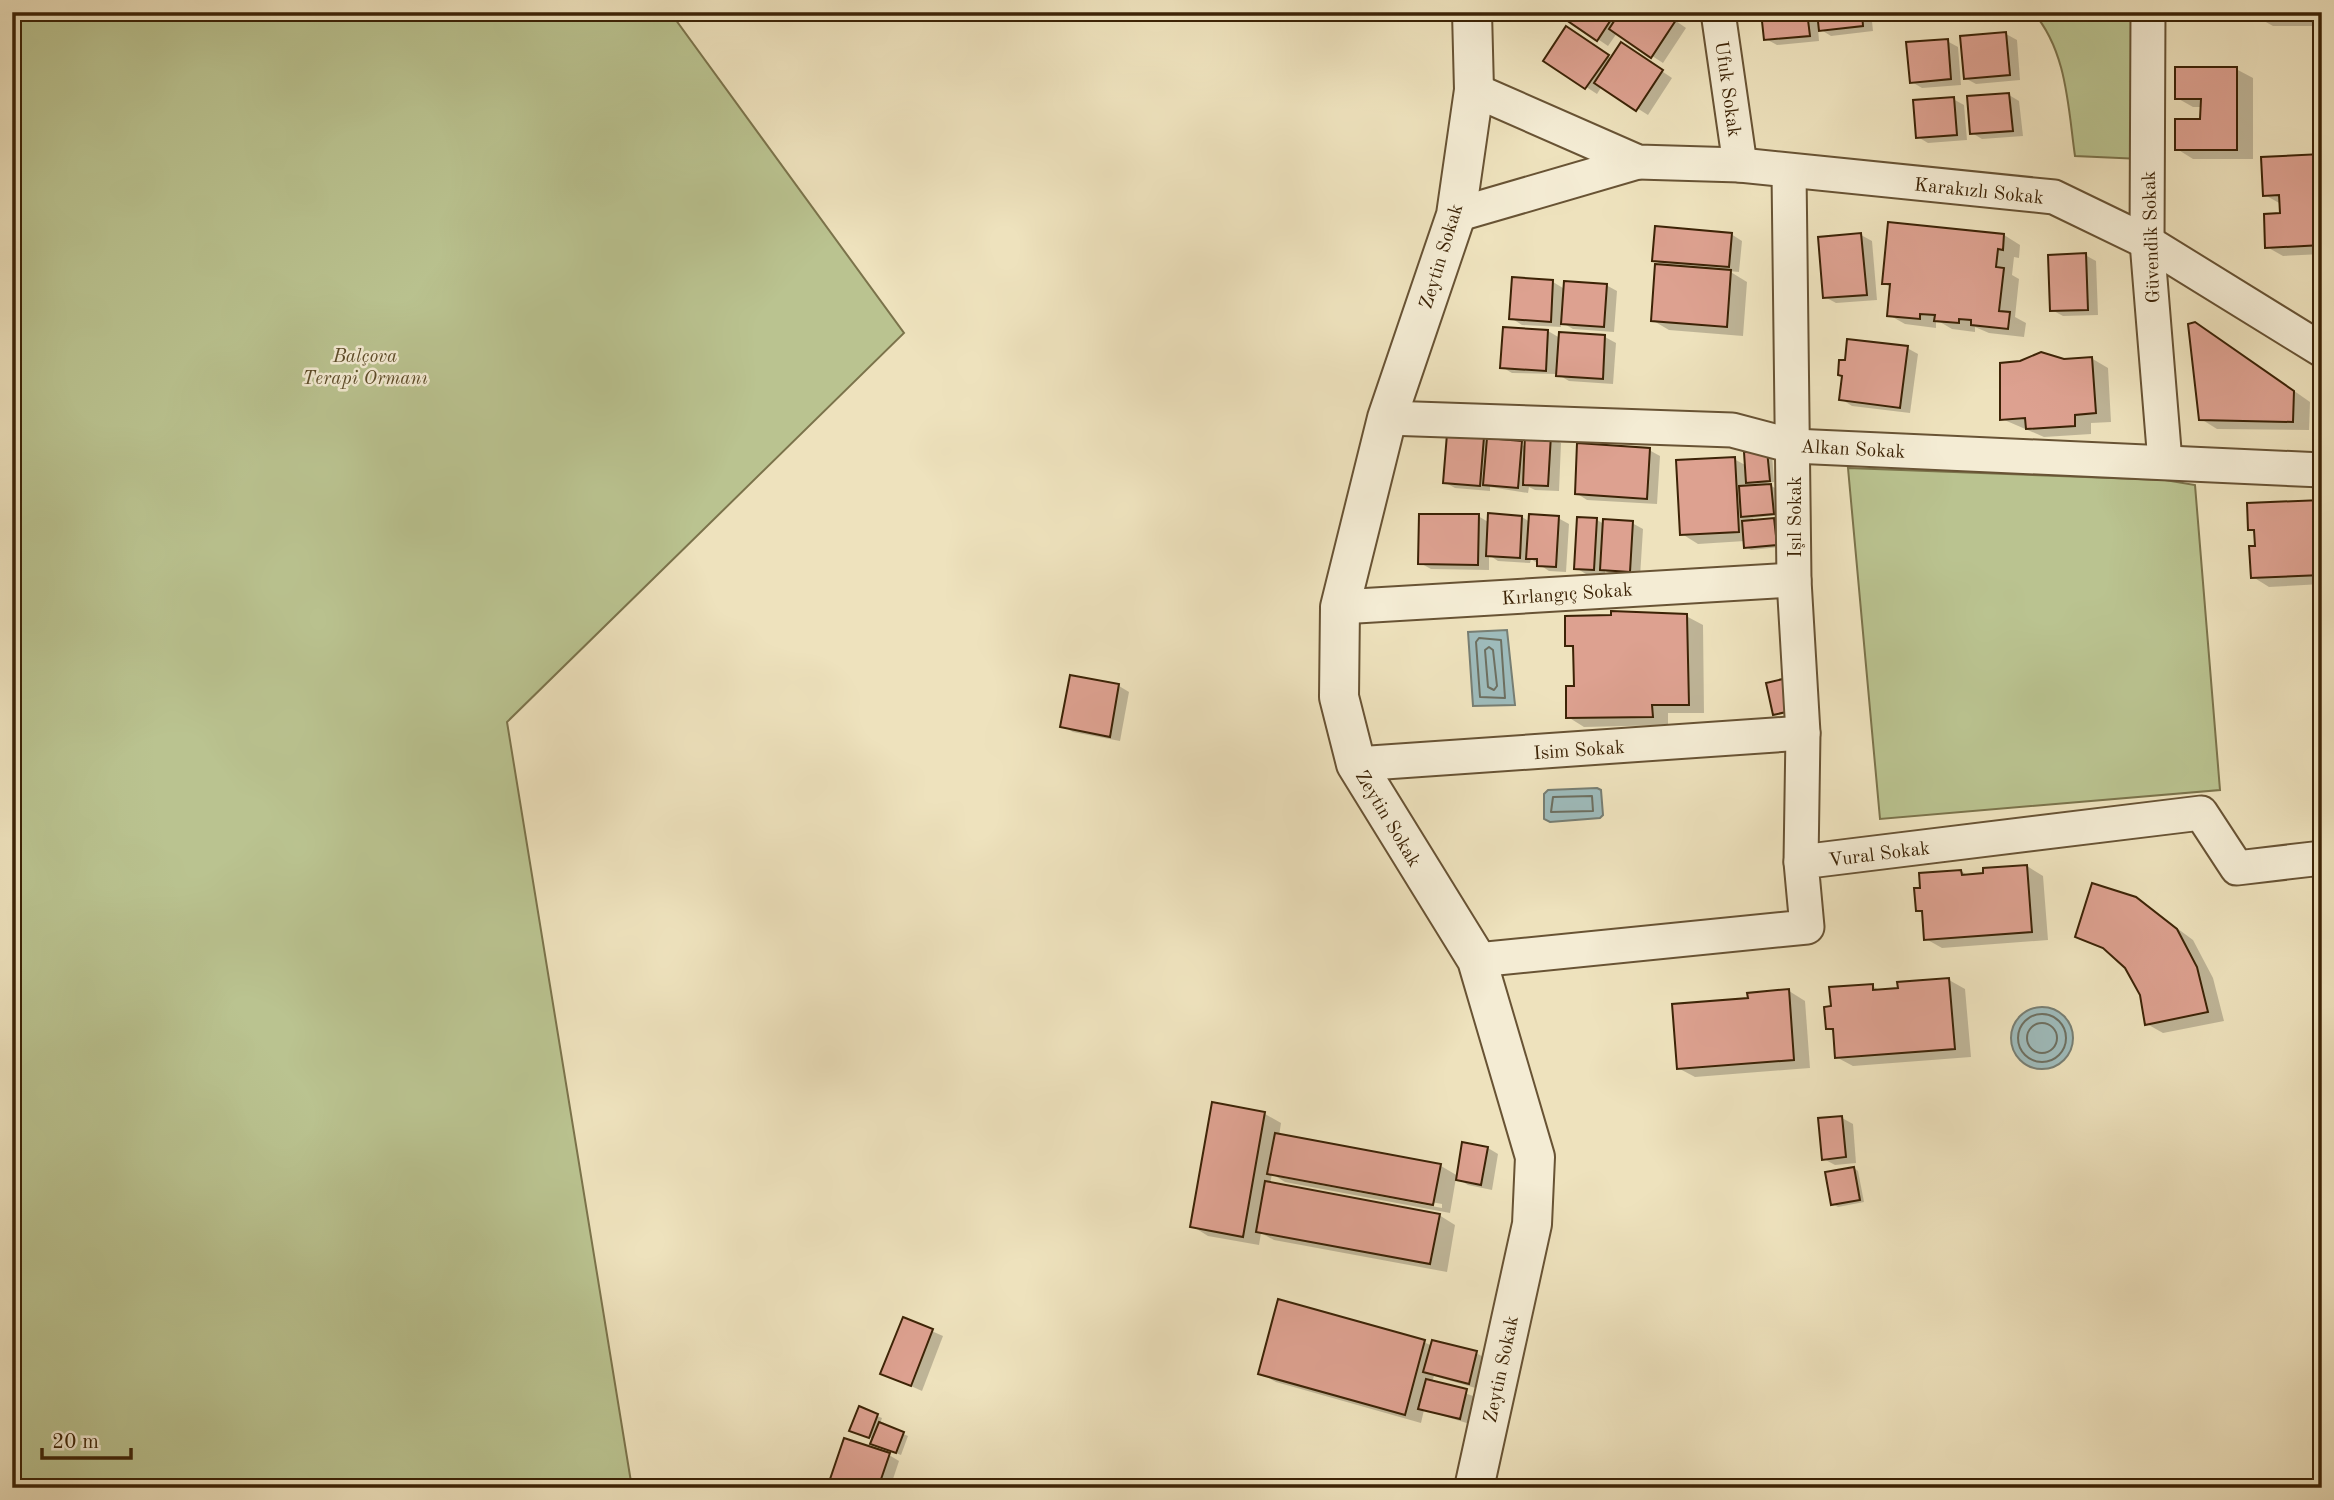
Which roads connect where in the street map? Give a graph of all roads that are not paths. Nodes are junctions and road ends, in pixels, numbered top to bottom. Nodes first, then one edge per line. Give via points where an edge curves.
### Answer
1 (1472, 12) edge
2 (1718, 12) edge
3 (2148, 12) edge
4 (1474, 90) junction
5 (1638, 162) junction
6 (1740, 165) junction
7 (1789, 172) junction
8 (1456, 215) junction
9 (2147, 242) junction
10 (2322, 351) edge
11 (1387, 418) junction
12 (1793, 446) junction
13 (2165, 462) junction
14 (2322, 470) edge
15 (1794, 580) junction
16 (1340, 607) junction
17 (1803, 733) junction
18 (1356, 764) junction
19 (2322, 858) edge
20 (1801, 862) junction
21 (1476, 960) junction
22 (1475, 1488) edge

1 - 4 street, Zeytin Sokak
2 - 6 street, Ufuk Sokak
3 - 9 street, Güvendik Sokak
4 - 5 street, Karakızlı Sokak
4 - 8 street, Zeytin Sokak
5 - 6 street, Karakızlı Sokak
5 - 8 street, Karakızlı Sokak
6 - 7 street, Karakızlı Sokak
7 - 9 street, Karakızlı Sokak via 2054,197
7 - 12 street, Işıl Sokak
8 - 11 street, Zeytin Sokak
9 - 10 street, Karakızlı Sokak
9 - 13 street, Güvendik Sokak
11 - 12 street, Alkan Sokak via 1732,430
11 - 16 street, Zeytin Sokak
12 - 13 street, Alkan Sokak
12 - 15 street, Işıl Sokak
13 - 14 street, Alkan Sokak
15 - 16 street, Kırlangıç Sokak
15 - 17 street, Işıl Sokak
16 - 18 street, Zeytin Sokak via 1339,697
17 - 18 street, Isim Sokak
17 - 20 street, Işıl Sokak
18 - 21 street, Zeytin Sokak
19 - 20 street, Vural Sokak via 2237,868 2201,813
20 - 21 street, Vural Sokak via 1807,927
21 - 22 street, Zeytin Sokak via 1535,1157 1532,1224

